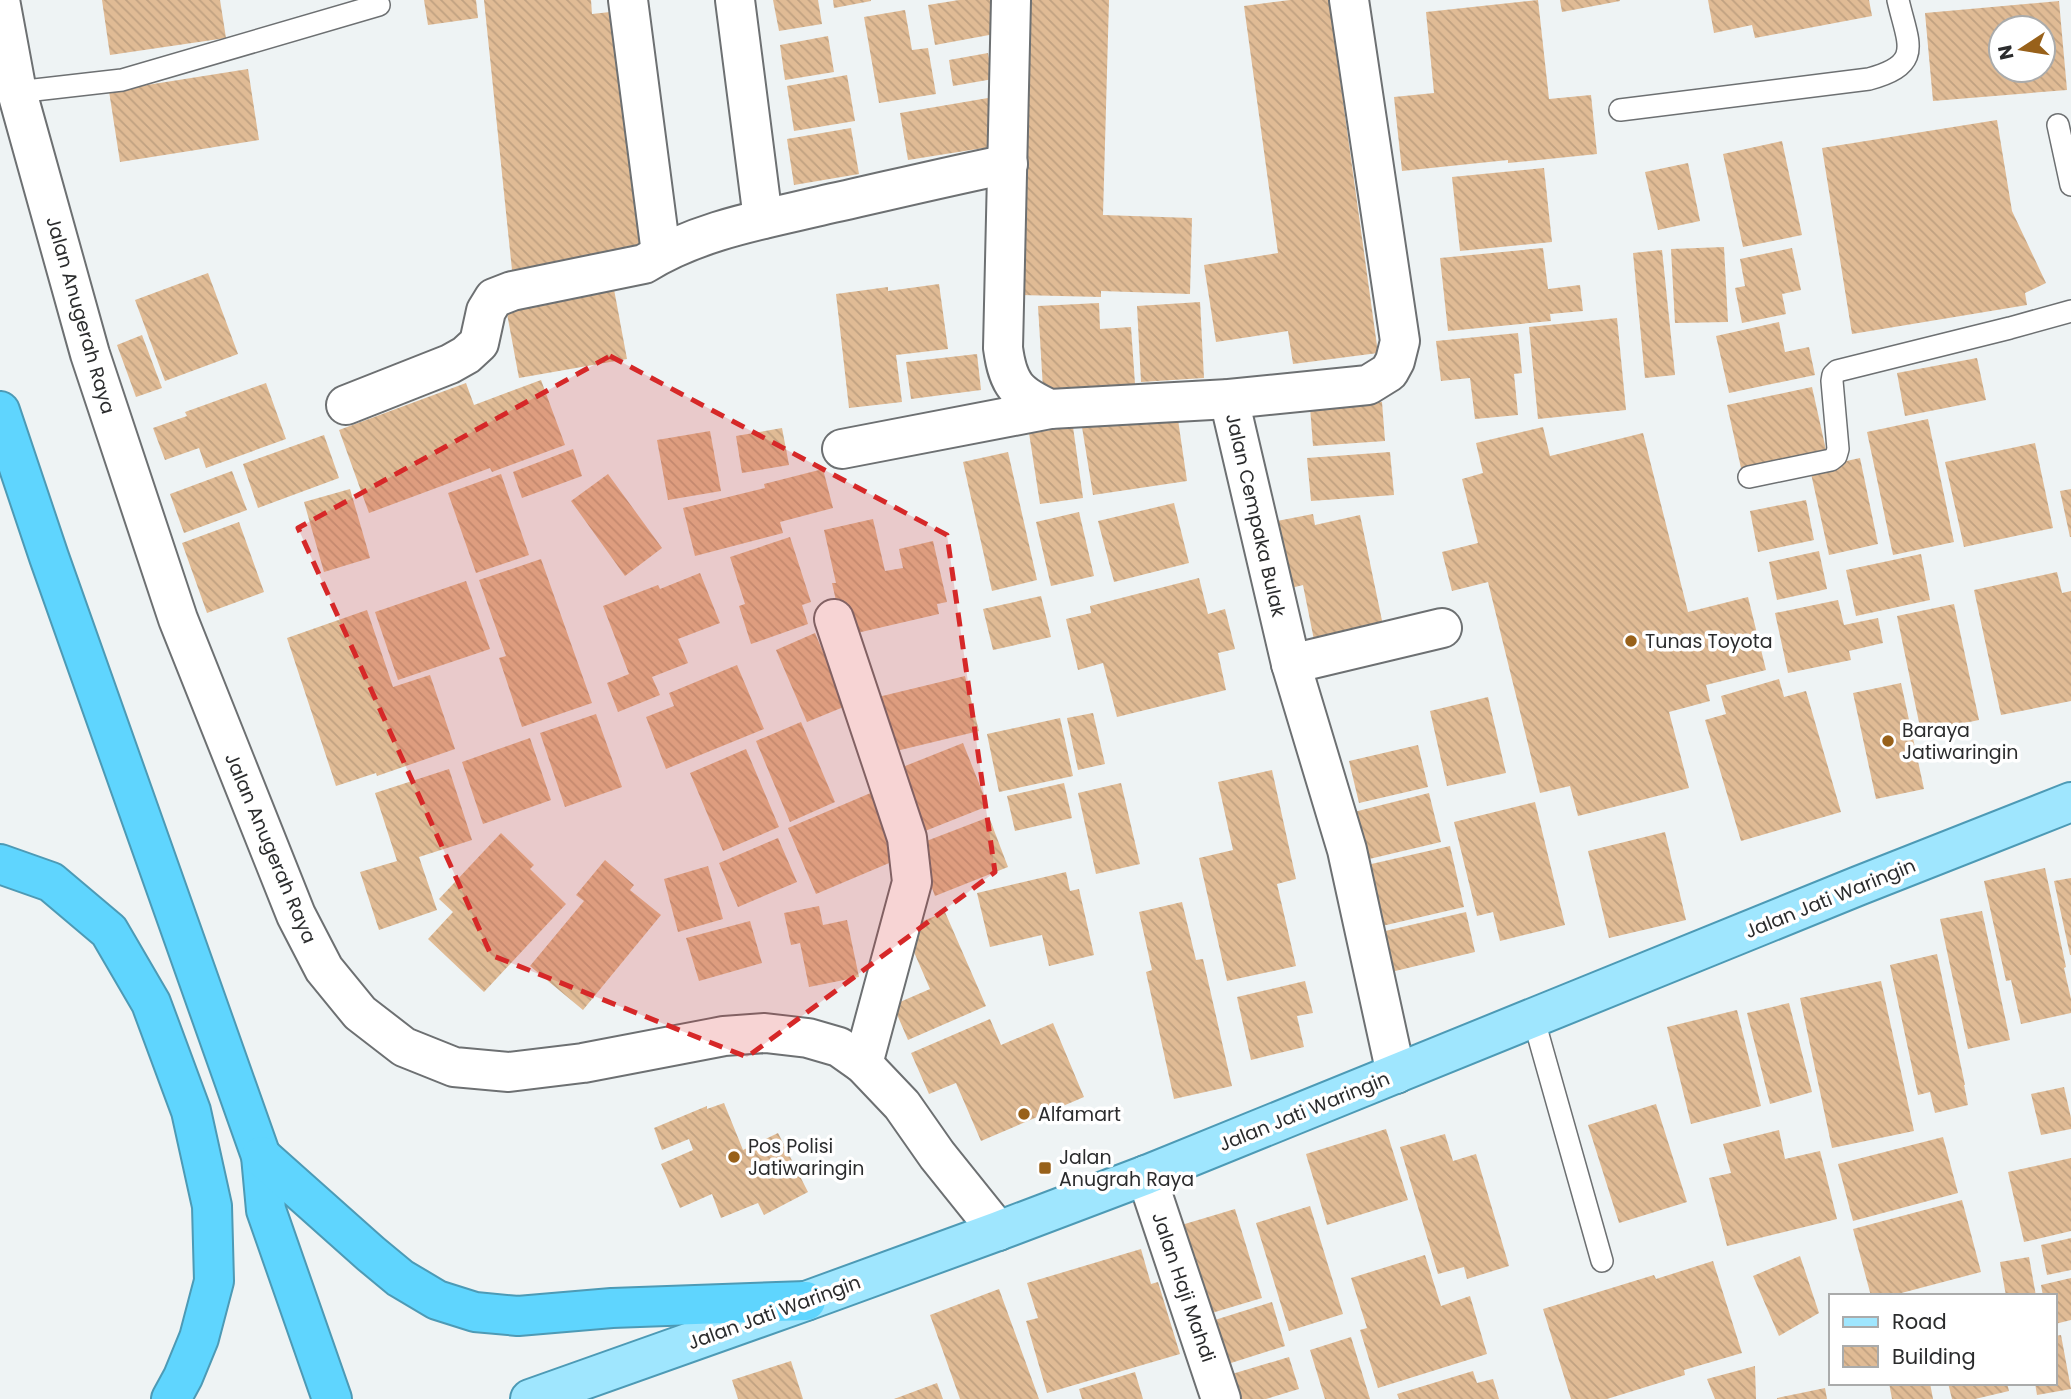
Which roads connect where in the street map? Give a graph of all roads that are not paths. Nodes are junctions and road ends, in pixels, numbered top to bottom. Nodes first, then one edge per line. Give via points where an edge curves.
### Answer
1 (0, 0) edge
2 (628, 0) edge
3 (735, 0) edge
4 (1011, 0) edge
5 (1349, 0) edge
6 (1899, 0) edge
7 (379, 5) dead end
8 (17, 92) junction
9 (1620, 110) dead end
10 (2058, 125) dead end
11 (1008, 164) junction
12 (2071, 185) edge
13 (763, 219) junction
14 (661, 253) junction
15 (2071, 311) edge
16 (1229, 399) junction
17 (346, 405) dead end
18 (1050, 408) junction
19 (0, 411) edge
20 (842, 450) dead end
21 (1749, 477) dead end
22 (834, 619) dead end
23 (1442, 628) dead end
24 (1291, 664) junction
25 (2071, 802) edge
26 (0, 864) edge
27 (1533, 1017) junction
28 (863, 1063) junction
29 (1396, 1074) junction
30 (261, 1156) junction
31 (1146, 1175) junction
32 (999, 1231) junction
33 (1602, 1261) dead end
34 (806, 1301) junction
35 (171, 1399) edge
36 (332, 1399) edge
37 (530, 1399) edge
38 (1221, 1399) edge

1 - 8 street, Jalan Anugerah Raya
2 - 14 street
3 - 13 street
4 - 11 street
5 - 16 street, Jalan Cempaka Bulak via 1400,341 1395,361 1388,372 1368,385
6 - 9 lane via 1910,49 1905,62 1882,75
7 - 8 lane via 122,80
8 - 28 street, Jalan Anugerah Raya via 90,354 178,619 296,915 324,969 360,1013 404,1047 454,1067 509,1072 765,1033 839,1046
10 - 12 lane
11 - 13 street
11 - 18 street via 1006,368 1028,399
13 - 14 street
14 - 17 street via 644,264 512,290 494,298 479,343 466,355
15 - 21 lane via 1837,371 1832,382 1836,456
16 - 18 street
16 - 24 street, Jalan Cempaka Bulak
18 - 20 street
19 - 30 highway
22 - 28 street via 907,838 912,882
23 - 24 street
24 - 29 street, Jalan Cempaka Bulak via 1347,850
25 - 27 main road, Jalan Jati Waringin
26 - 35 highway via 51,882 110,931 151,1003 191,1111 212,1206 214,1282 199,1338
27 - 29 main road, Jalan Jati Waringin
27 - 33 lane
28 - 32 street, Jalan Anugerah Raya via 902,1104
29 - 31 main road, Jalan Jati Waringin
30 - 34 highway via 400,1278 437,1300 475,1312 518,1316
30 - 36 highway via 266,1210
31 - 32 main road, Jalan Jati Waringin
31 - 38 street, Jalan Haji Mahdi
32 - 34 main road, Jalan Jati Waringin
34 - 37 main road, Jalan Jati Waringin

